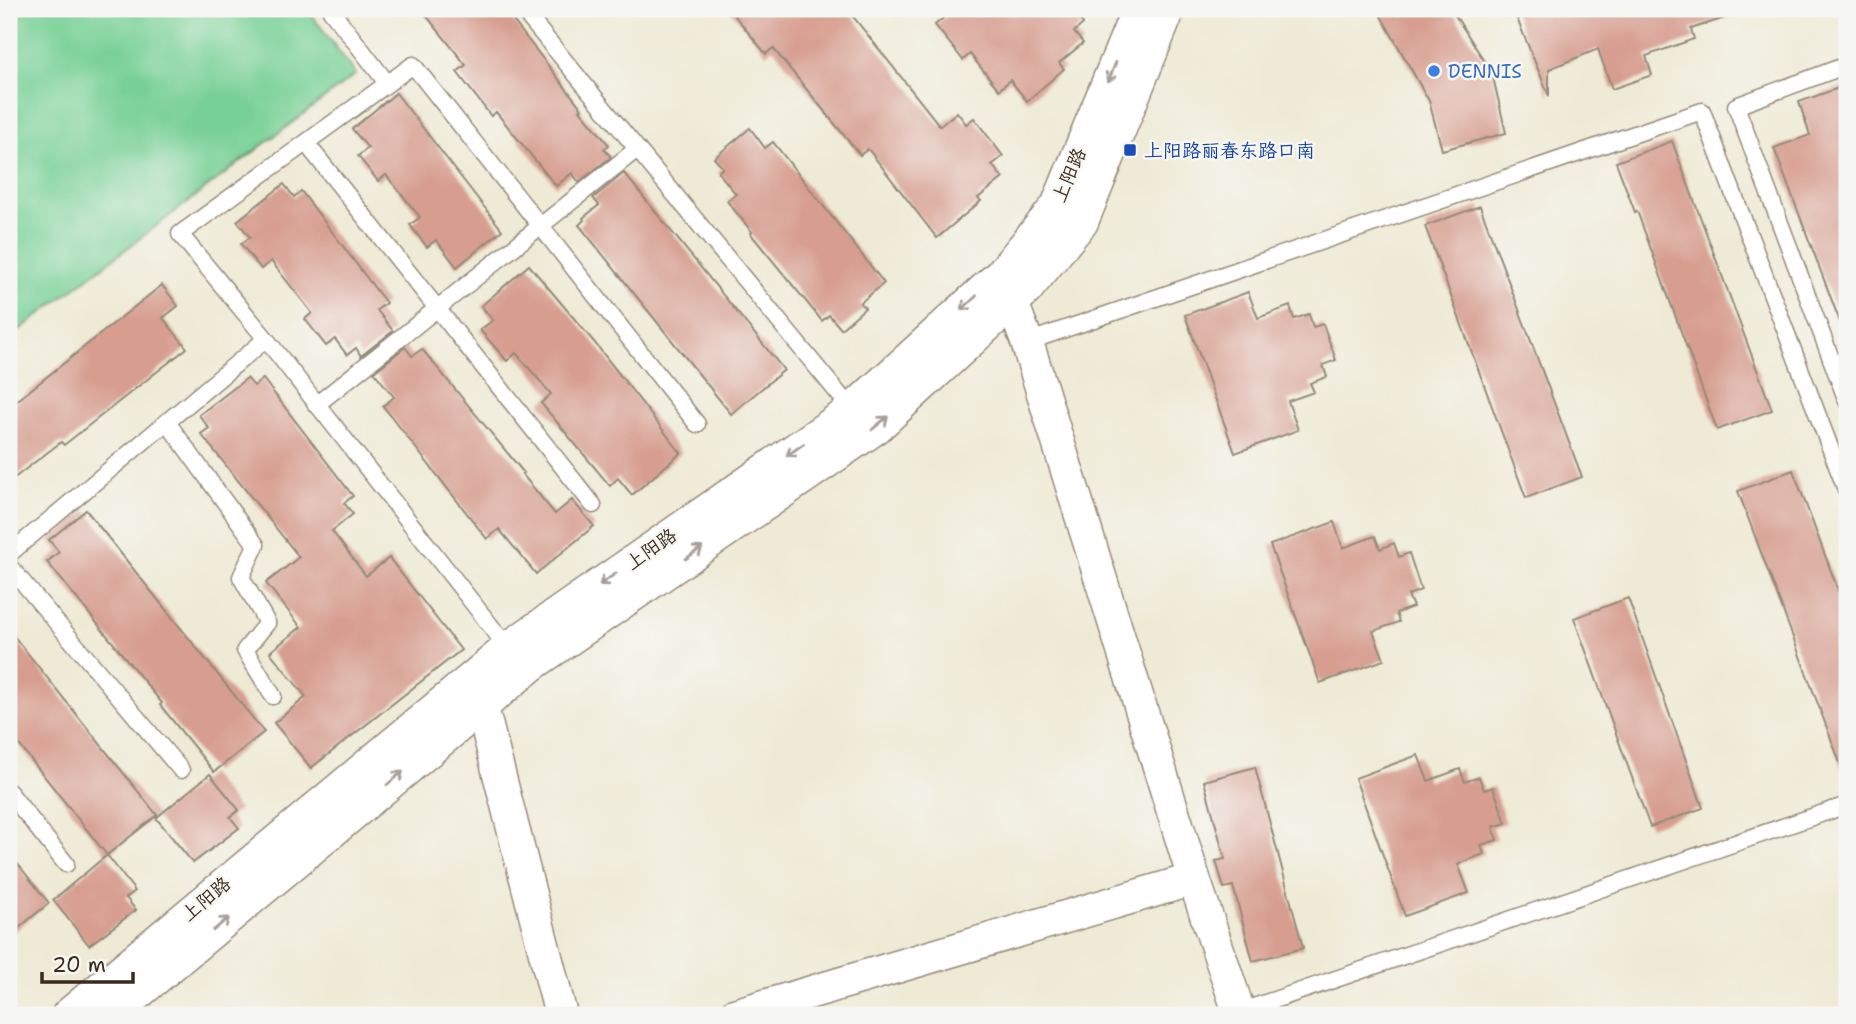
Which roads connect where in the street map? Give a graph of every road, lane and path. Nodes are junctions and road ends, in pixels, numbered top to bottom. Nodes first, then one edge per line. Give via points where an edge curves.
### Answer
1 (330, 9) edge
2 (522, 9) edge
3 (1138, 9) edge
4 (1169, 9) edge
5 (1847, 65) edge
6 (387, 83) junction
7 (306, 143) junction
8 (637, 149) junction
9 (540, 226) junction
10 (1007, 288) junction
11 (438, 308) junction
12 (266, 339) junction
13 (1027, 342) junction
14 (1847, 401) edge
15 (316, 405) junction
16 (852, 411) junction
17 (167, 422) junction
18 (697, 424) dead end
19 (1847, 492) edge
20 (593, 505) dead end
21 (9, 554) edge
22 (9, 566) edge
23 (508, 648) junction
24 (474, 675) junction
25 (273, 696) dead end
26 (481, 706) junction
27 (181, 770) dead end
28 (9, 792) edge
29 (1847, 804) edge
30 (66, 864) dead end
31 (1194, 879) junction
32 (1238, 1012) joint
33 (68, 1015) edge
34 (112, 1015) edge
35 (561, 1015) edge
36 (734, 1015) edge

1 - 6 lane
2 - 8 lane
3 -> 10 street, 上阳路 via 1057,206
4 - 10 street, 上阳路 via 1082,222 1026,290
5 - 14 lane via 1736,106
6 - 7 lane
6 - 9 lane via 413,65
7 - 11 lane
7 - 12 lane via 180,234
8 - 9 lane
8 - 16 lane
9 - 11 lane
9 - 18 lane
10 - 13 street
10 -> 16 street, 上阳路
26 -> 10 street, 上阳路 via 533,664 877,427
11 - 15 lane
11 - 20 lane
12 - 15 lane
12 - 17 lane
13 - 19 lane via 1702,111
13 - 31 street
15 - 23 lane
16 -> 23 street, 上阳路
17 - 21 lane
17 - 25 lane via 256,545 241,577 267,623 244,650
22 - 27 lane
23 - 24 street, 上阳路
24 - 26 street
24 - 33 street, 上阳路
34 -> 26 street, 上阳路
26 - 35 street
28 - 30 lane
29 - 32 lane
31 - 32 street
31 - 36 street

